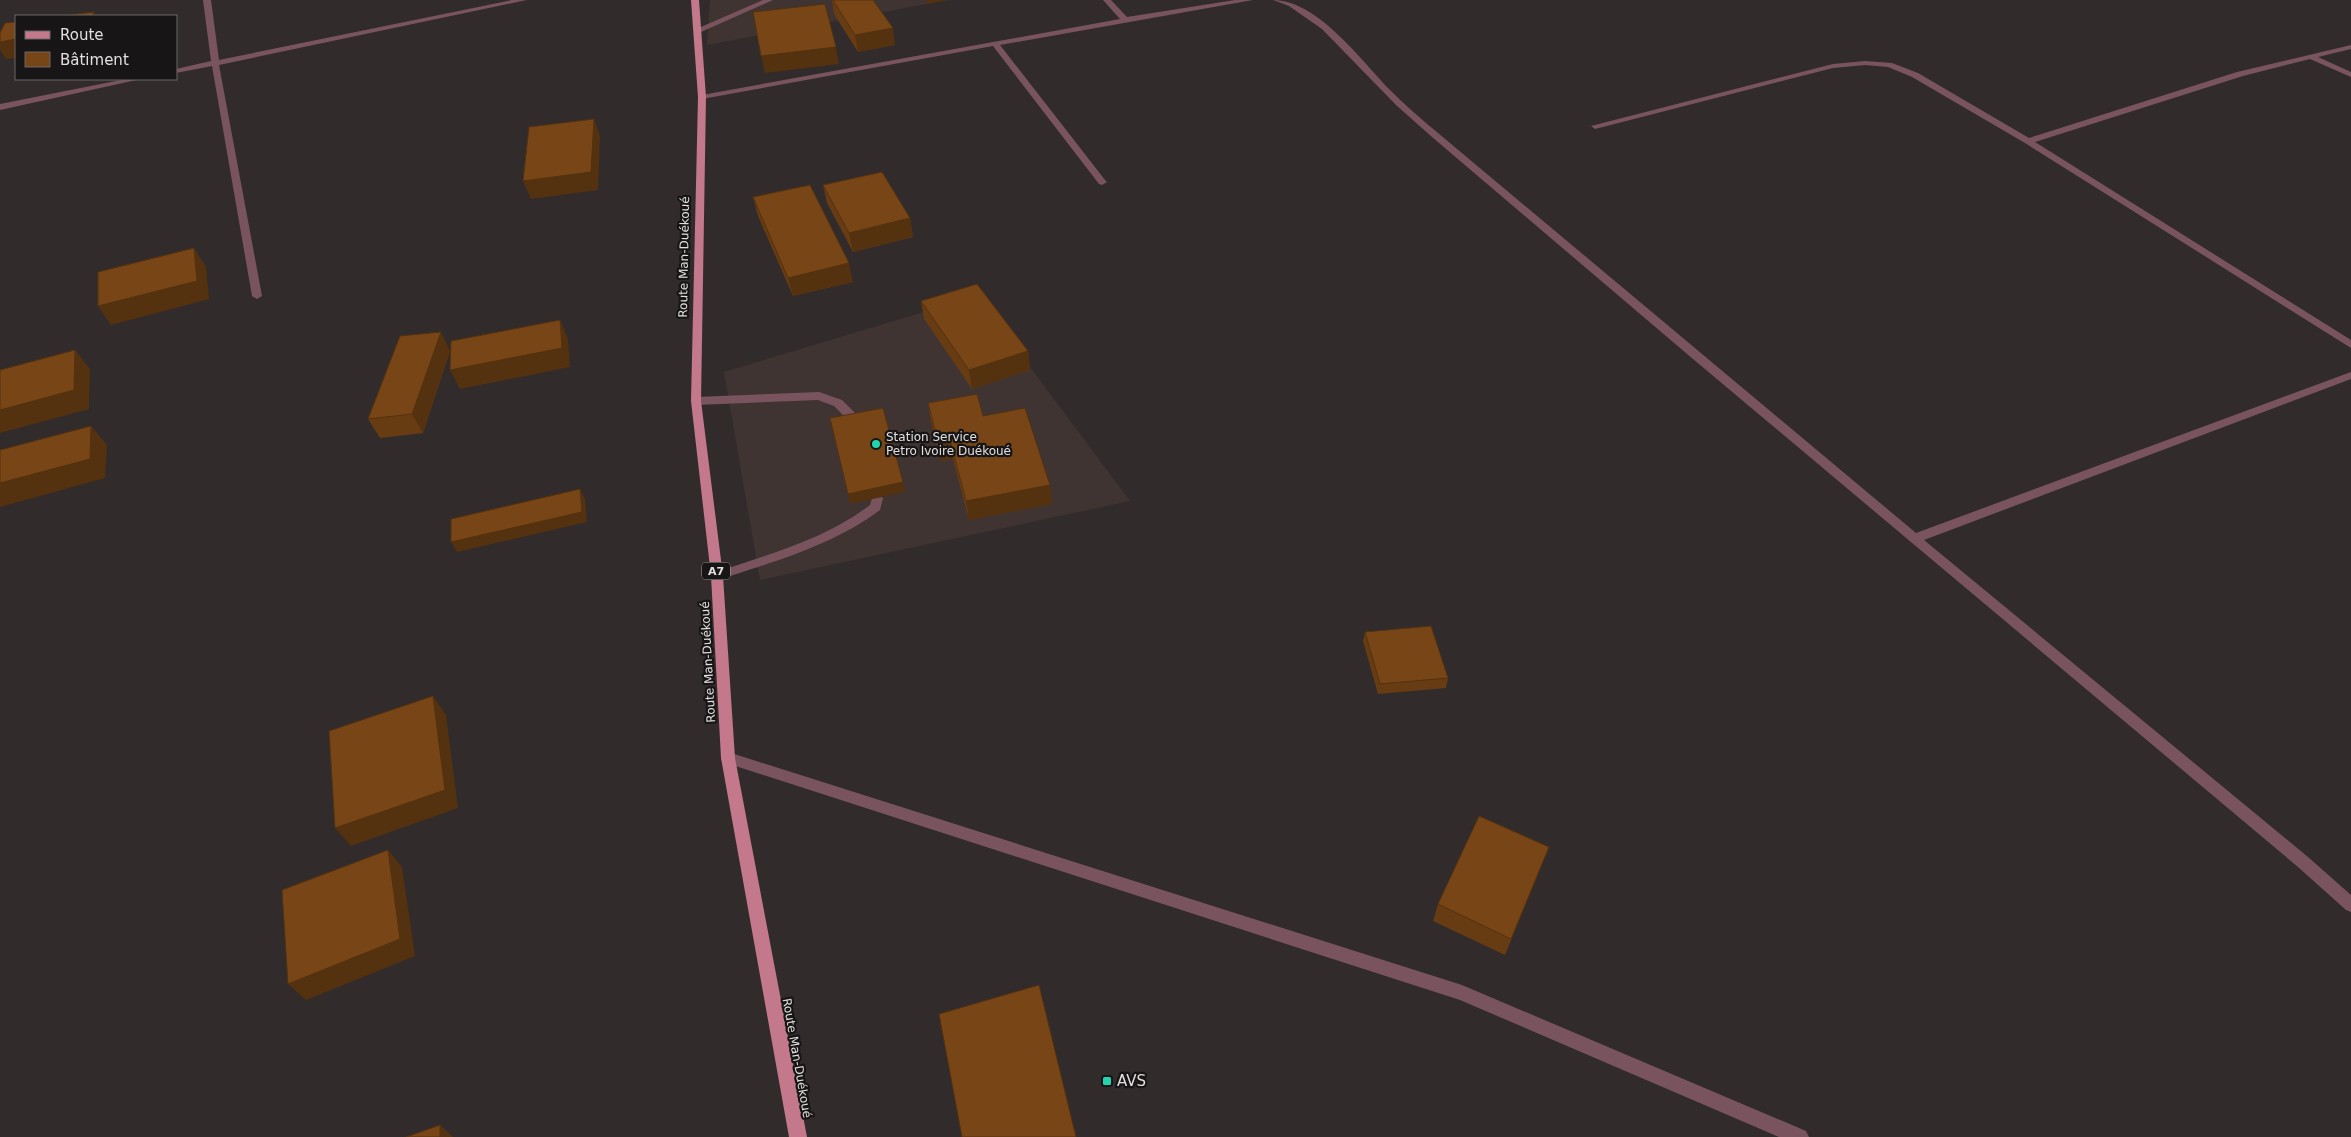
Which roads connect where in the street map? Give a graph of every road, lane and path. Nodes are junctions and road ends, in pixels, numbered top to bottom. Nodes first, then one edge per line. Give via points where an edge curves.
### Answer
1 (207, 0) edge
2 (523, 0) edge
3 (696, 0) edge
4 (769, 0) edge
5 (1107, 0) edge
6 (1249, 0) edge
7 (1277, 0) edge
8 (1126, 20) junction
9 (698, 30) junction
10 (995, 44) junction
11 (2351, 47) edge
12 (2311, 57) junction
13 (215, 63) junction
14 (178, 71) edge
15 (2351, 75) edge
16 (132, 80) edge
17 (702, 97) junction
18 (0, 107) edge
19 (1595, 126) dead end
20 (2028, 141) junction
21 (1102, 182) dead end
22 (257, 296) dead end
23 (2351, 345) edge
24 (2351, 375) edge
25 (696, 401) junction
26 (858, 423) edge
27 (877, 498) edge
28 (1915, 538) junction
29 (717, 576) junction
30 (728, 758) junction
31 (2351, 905) edge
32 (798, 1137) edge
33 (1800, 1137) edge

1 - 13 street
2 - 13 street
3 - 9 main road, Route Man-Duékoué / A7
4 - 9 street
5 - 8 street
6 - 8 street
7 - 28 street via 1292,3 1316,20 1406,110 1718,376
8 - 10 street
9 - 17 main road, Route Man-Duékoué / A7
10 - 17 street
10 - 21 street
11 - 12 street
12 - 15 street
12 - 20 street via 2240,74
13 - 14 street
13 - 22 street
16 - 18 street
17 - 25 main road, Route Man-Duékoué / A7
19 - 20 street via 1833,66 1865,62 1889,65 1915,75
20 - 23 street
24 - 28 street
25 - 26 street via 819,396 838,403
25 - 29 main road, Route Man-Duékoué / A7
27 - 29 street via 876,507 864,518 790,550
28 - 31 street
29 - 30 main road, Route Man-Duékoué / A7
30 - 32 main road, Route Man-Duékoué / A7
30 - 33 street via 1462,993

